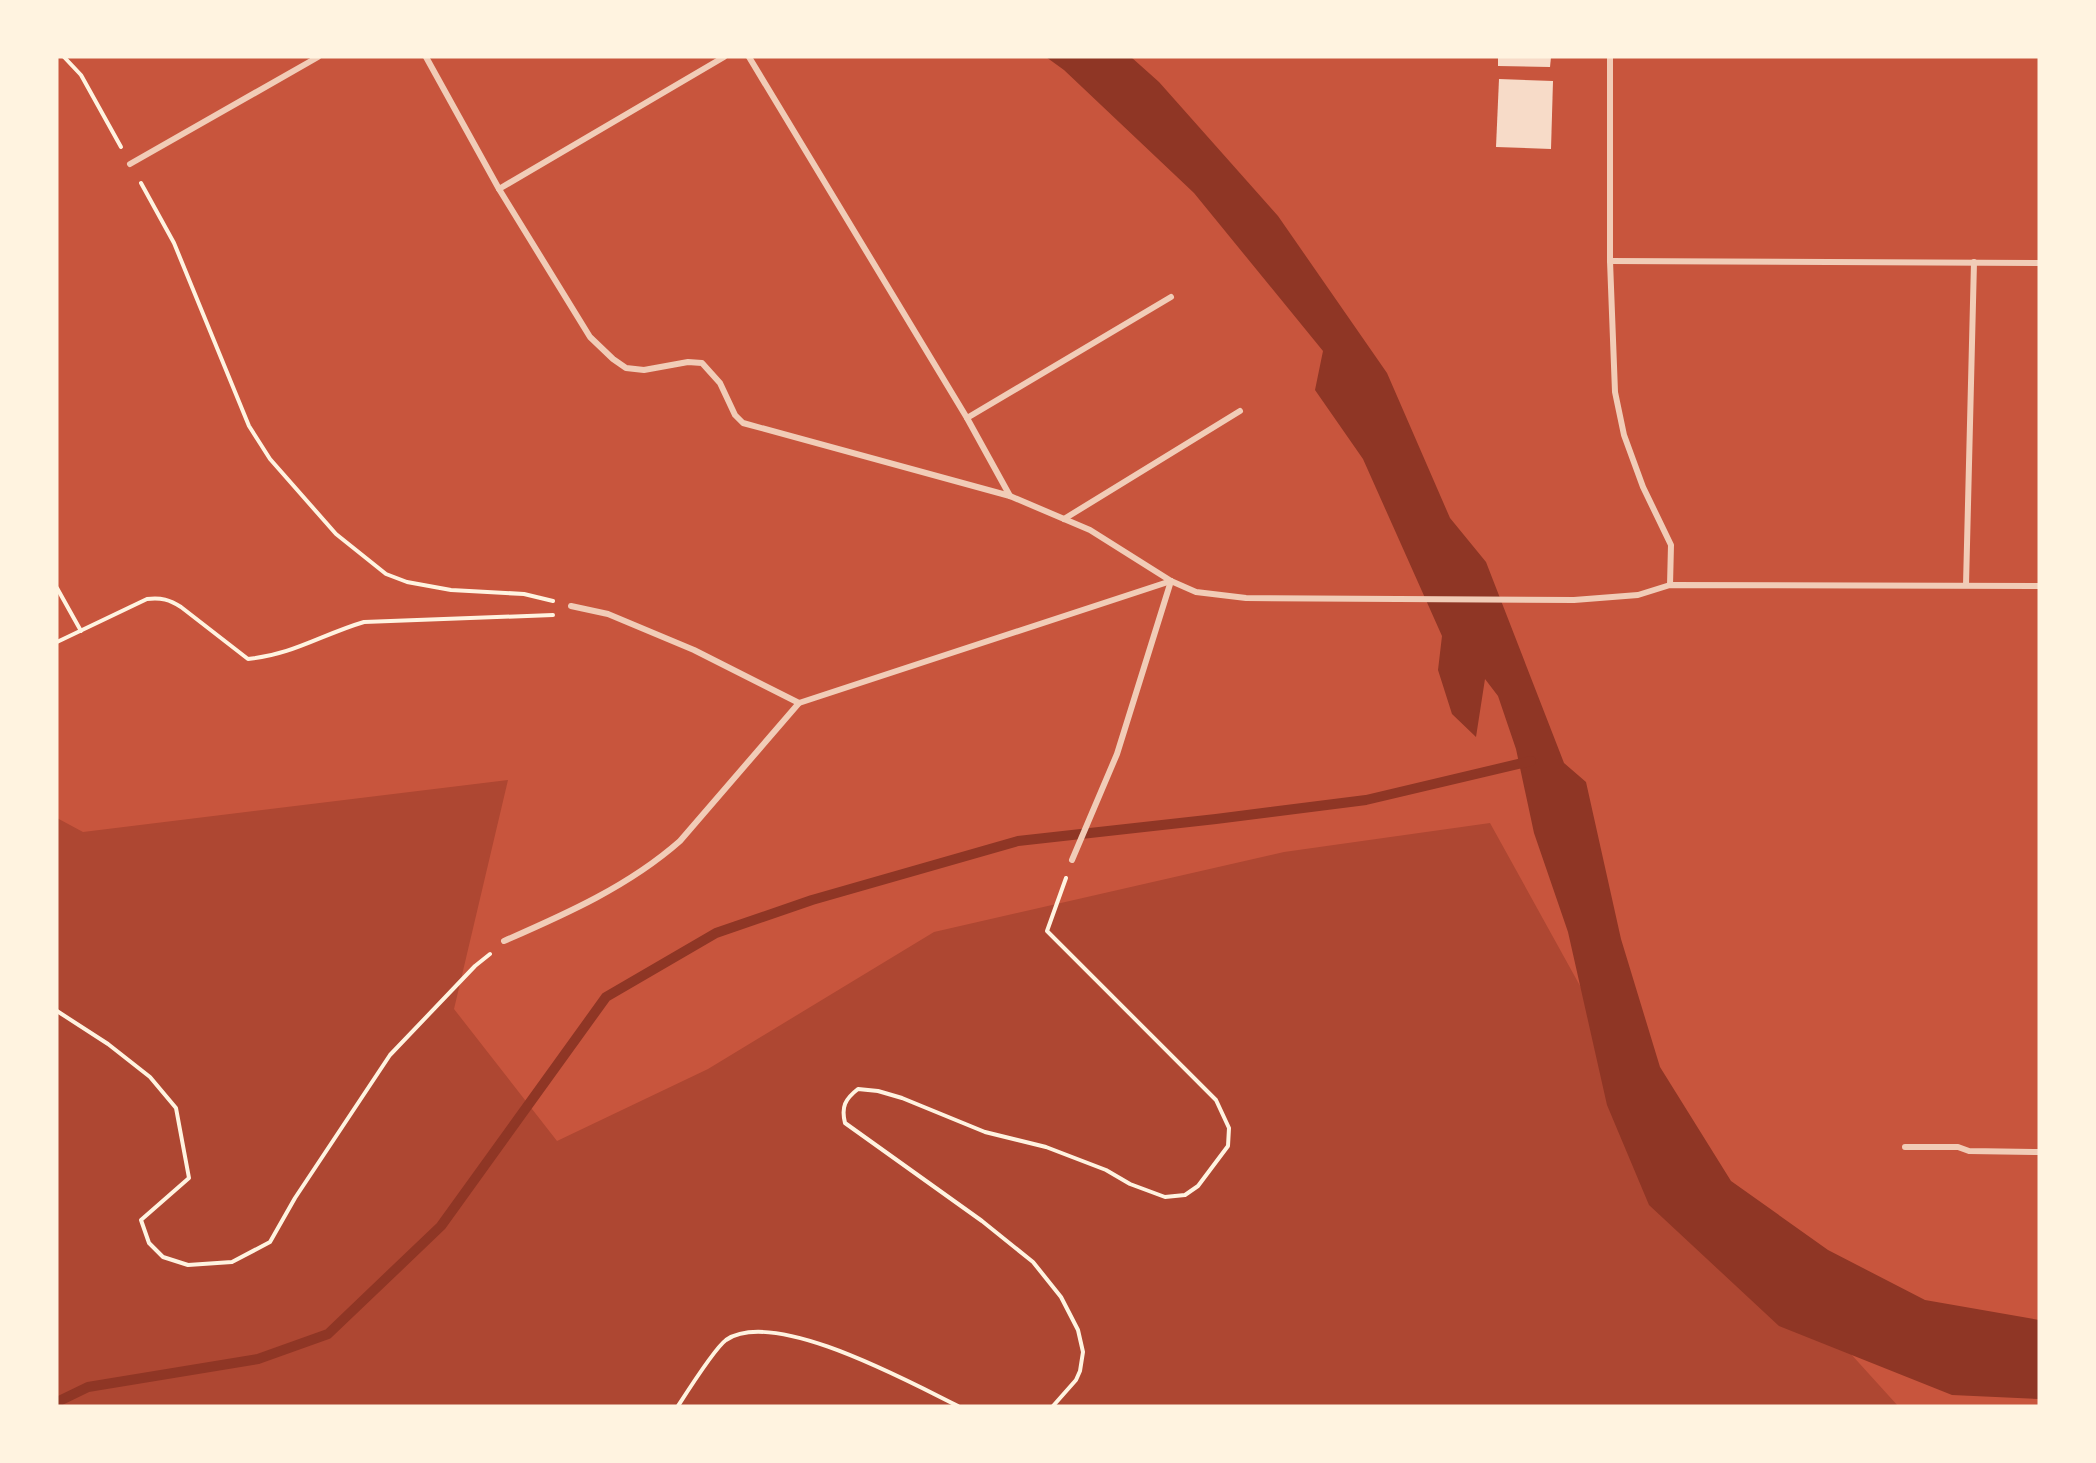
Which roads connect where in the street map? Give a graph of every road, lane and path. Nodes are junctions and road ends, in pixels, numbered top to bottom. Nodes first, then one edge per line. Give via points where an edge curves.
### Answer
1 (64, 57) edge
2 (318, 57) edge
3 (426, 57) edge
4 (724, 57) edge
5 (749, 57) edge
6 (1610, 57) edge
7 (130, 164) junction
8 (499, 189) junction
9 (1610, 261) junction
10 (1974, 262) junction
11 (2039, 263) edge
12 (1171, 297) dead end
13 (1240, 411) dead end
14 (967, 417) junction
15 (1010, 496) junction
16 (1064, 519) junction
17 (1171, 581) junction
18 (1670, 585) junction
19 (1966, 585) junction
20 (2039, 586) edge
21 (57, 588) edge
22 (571, 606) junction
23 (81, 630) junction
24 (57, 642) edge
25 (799, 703) junction
26 (1072, 860) joint
27 (504, 941) joint
28 (57, 1011) edge
29 (1905, 1147) dead end
30 (2039, 1152) edge
31 (678, 1406) edge
32 (957, 1406) edge
33 (1053, 1406) edge

1 - 7 path via 81,75
2 - 7 street
3 - 8 street
4 - 8 street
5 - 14 street
6 - 9 street
7 - 22 path via 174,243 249,426 270,459 336,534 386,574 407,582 451,590 524,594
8 - 15 street via 590,337 626,368 644,370 702,363 720,383 735,415 744,423
9 - 10 street
9 - 18 street via 1615,392 1624,435 1643,487 1671,545
10 - 11 street
10 - 19 street
12 - 14 street
13 - 16 street
14 - 15 street
15 - 16 street
16 - 17 street via 1090,530
17 - 18 street via 1196,592 1246,598 1322,599 1561,600 1638,595
17 - 25 street
17 - 26 street via 1117,754
18 - 19 street
19 - 20 street
21 - 23 path
22 - 23 path via 557,615 364,622 296,649 248,659 169,600 147,598
22 - 25 street via 608,614 694,650
23 - 24 path
25 - 27 street via 662,857 584,906
26 - 33 path via 1047,931 1216,1100 1229,1128 1228,1146 1198,1186 1185,1195 1165,1197 1046,1147 985,1132 878,1091 858,1089 847,1097 842,1110 845,1123 1033,1262 1061,1297 1078,1330 1083,1352 1076,1380
27 - 28 path via 390,1055 270,1242 232,1262 188,1265 163,1257 149,1243 141,1220 189,1178 176,1108 150,1077
29 - 30 street
31 - 32 path via 725,1340 759,1330 857,1357

